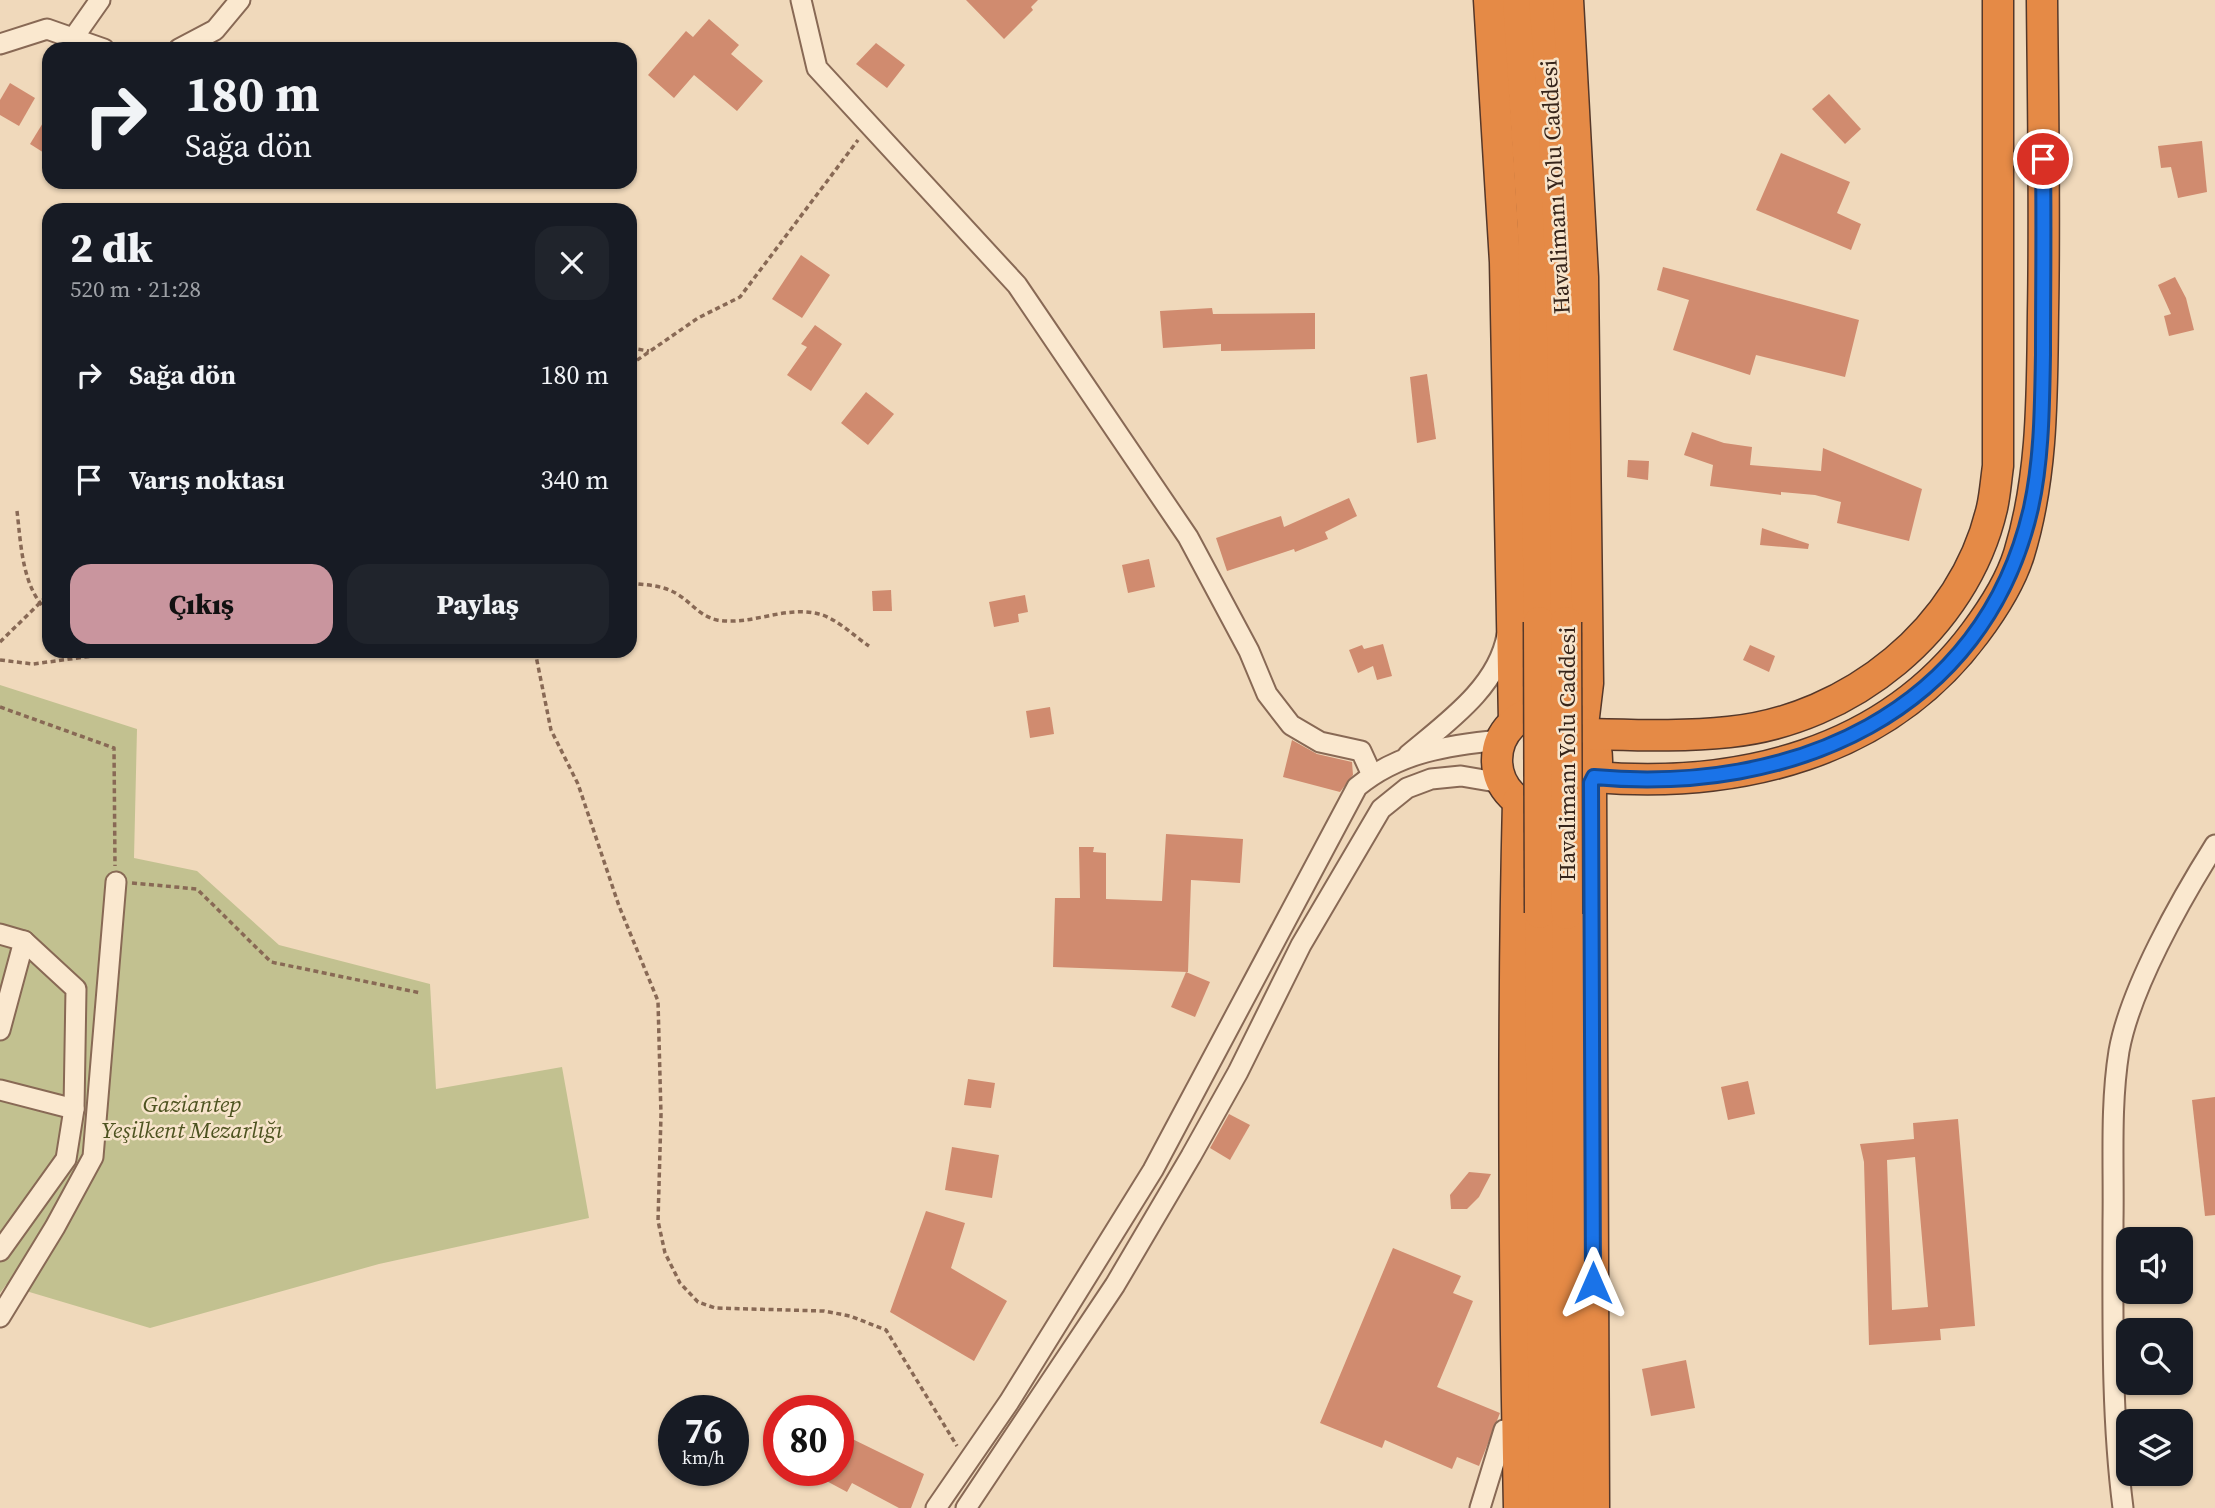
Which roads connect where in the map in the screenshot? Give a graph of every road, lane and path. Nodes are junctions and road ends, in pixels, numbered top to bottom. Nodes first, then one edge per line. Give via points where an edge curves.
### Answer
1 (100, 0) edge
2 (240, 0) edge
3 (801, 0) edge
4 (1489, 0) edge
5 (1518, 0) edge
6 (1545, 0) edge
7 (1569, 0) edge
8 (1981, 0) edge
9 (1998, 0) edge
10 (2042, 0) edge
11 (2052, 0) edge
12 (74, 37) junction
13 (86, 42) edge
14 (192, 42) edge
15 (0, 44) edge
16 (870, 125) junction
17 (1998, 239) junction
18 (2044, 239) junction
19 (637, 349) edge
20 (649, 351) junction
21 (637, 360) edge
22 (17, 511) dead end
23 (637, 584) edge
24 (42, 601) edge
25 (39, 604) junction
26 (42, 606) edge
27 (1510, 613) junction
28 (1552, 622) junction
29 (0, 642) edge
30 (869, 646) dead end
31 (83, 658) edge
32 (536, 658) edge
33 (0, 660) edge
34 (0, 707) edge
35 (1587, 730) junction
36 (1508, 731) junction
37 (1404, 758) junction
38 (1372, 775) junction
39 (1593, 780) junction
40 (1510, 792) junction
41 (2215, 845) edge
42 (116, 882) junction
43 (1554, 913) junction
44 (0, 934) edge
45 (24, 941) junction
46 (421, 993) dead end
47 (0, 1030) edge
48 (0, 1090) edge
49 (74, 1109) junction
50 (0, 1251) edge
51 (0, 1317) edge
52 (1504, 1430) dead end
53 (968, 1463) junction
54 (936, 1508) edge
55 (966, 1508) edge
56 (1480, 1508) edge
57 (1519, 1508) edge
58 (1544, 1508) edge
59 (1569, 1508) edge
60 (1594, 1508) edge
61 (2123, 1508) edge

1 - 12 street
2 - 14 street via 215,30
3 - 16 street via 817,68
4 - 27 highway via 1506,262
5 - 28 highway, Havalimanı Yolu Caddesi
6 - 28 highway, Havalimanı Yolu Caddesi via 1561,248
7 - 35 highway via 1583,276
8 - 17 highway
9 - 17 highway
10 - 18 highway
11 - 18 highway
12 - 13 street
12 - 15 street via 47,29
16 - 20 path via 740,297
16 - 38 street via 1017,285 1086,383 1188,537 1267,694 1291,725 1320,742 1362,751
17 - 35 highway via 1998,466 1991,509 1975,554 1949,604 1909,650 1856,691 1802,716 1730,732
18 - 39 highway via 2042,404 2032,505 2018,556 1996,604 1951,666 1910,702 1863,732 1808,755 1728,773
19 - 20 path
20 - 21 path
22 - 25 path via 25,567
23 - 30 path via 679,594 694,610 715,620 743,622 820,614
24 - 25 path
25 - 26 path
25 - 29 path
27 - 36 highway
27 - 37 street via 1505,645 1476,694
28 - 43 highway, Havalimanı Yolu Caddesi, bridge
31 - 33 path via 33,664
32 - 53 path via 551,730 578,785 619,906 658,1001 658,1222 665,1253 680,1283 698,1302 715,1308 824,1311 886,1330
34 - 42 path via 114,748
35 - 36 highway via 1565,713 1544,710
35 - 39 highway via 1597,754
36 - 37 street
36 - 40 highway via 1497,761
37 - 38 street
38 - 53 street via 1357,787 1153,1170
39 - 40 highway via 1582,796 1562,808 1539,809
39 - 60 highway
40 - 55 street via 1461,776 1431,779 1407,788 1381,809 1313,923 1238,1072 1122,1273
40 - 57 highway
41 - 61 street via 2188,887 2131,1006 2119,1051 2114,1108 2113,1283
42 - 46 path via 197,889 271,962
42 - 51 street via 93,1157
43 - 58 highway, Havalimanı Yolu Caddesi
43 - 59 highway, Havalimanı Yolu Caddesi
44 - 45 street
45 - 47 street
45 - 49 street via 76,989
48 - 49 street
49 - 50 street via 66,1159
52 - 56 street
53 - 54 street

